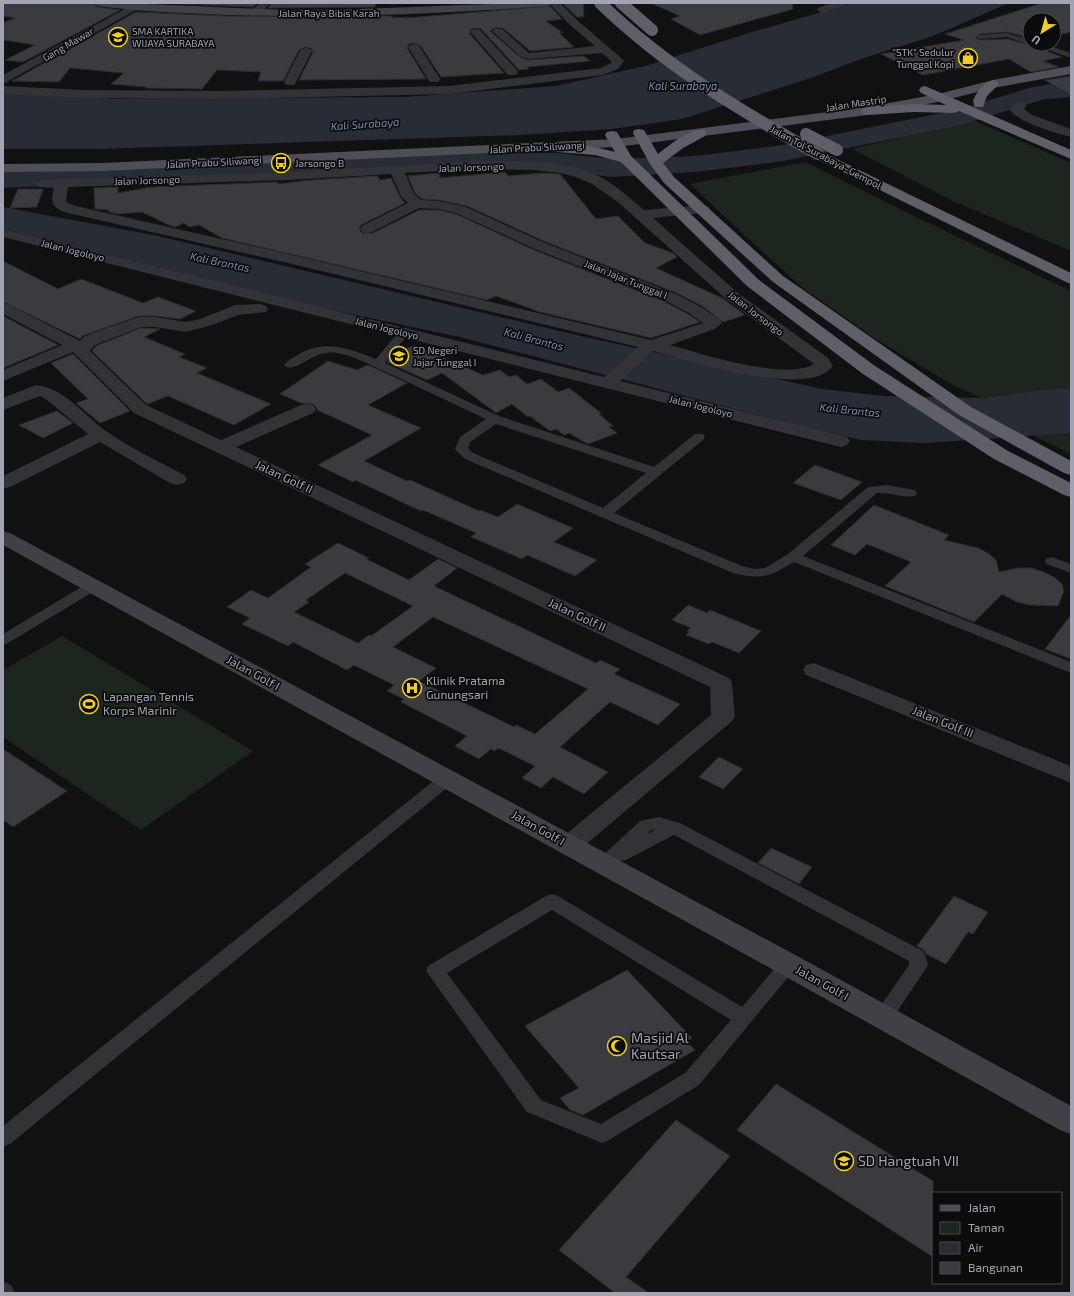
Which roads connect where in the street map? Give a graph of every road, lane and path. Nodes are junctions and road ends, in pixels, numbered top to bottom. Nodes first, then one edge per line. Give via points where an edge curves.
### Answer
1 (98, 3) edge
2 (265, 3) edge
3 (548, 3) edge
4 (554, 3) edge
5 (600, 3) edge
6 (622, 3) edge
7 (119, 4) edge
8 (837, 4) edge
9 (456, 6) edge
10 (134, 7) junction
11 (822, 10) dead end
12 (255, 13) junction
13 (498, 31) dead end
14 (476, 32) dead end
15 (660, 37) dead end
16 (980, 37) dead end
17 (1022, 40) edge
18 (414, 47) dead end
19 (605, 49) junction
20 (306, 51) dead end
21 (1059, 52) edge
22 (683, 56) dead end
23 (1071, 56) edge
24 (616, 59) junction
25 (1071, 63) edge
26 (1071, 70) edge
27 (512, 72) junction
28 (434, 79) junction
29 (3, 80) edge
30 (258, 82) dead end
31 (290, 82) junction
32 (233, 83) dead end
33 (246, 83) dead end
34 (993, 84) junction
35 (3, 90) edge
36 (925, 90) joint
37 (940, 92) junction
38 (957, 93) junction
39 (1020, 106) dead end
40 (982, 109) junction
41 (965, 110) junction
42 (867, 111) junction
43 (700, 133) junction
44 (1071, 133) edge
45 (641, 137) junction
46 (614, 139) junction
47 (1071, 143) edge
48 (544, 147) junction
49 (1071, 155) edge
50 (3, 161) edge
51 (628, 161) junction
52 (656, 163) junction
53 (3, 168) edge
54 (397, 171) junction
55 (140, 173) junction
56 (44, 184) dead end
57 (62, 184) junction
58 (417, 204) junction
59 (703, 209) junction
60 (680, 211) junction
61 (641, 215) junction
62 (367, 229) dead end
63 (3, 233) edge
64 (1030, 243) dead end
65 (1071, 279) edge
66 (3, 308) edge
67 (260, 308) dead end
68 (12, 321) edge
69 (404, 332) junction
70 (649, 346) junction
71 (78, 347) junction
72 (378, 364) junction
73 (290, 365) dead end
74 (3, 376) edge
75 (610, 381) junction
76 (3, 405) edge
77 (307, 410) dead end
78 (495, 419) junction
79 (100, 435) junction
80 (699, 437) dead end
81 (841, 441) dead end
82 (221, 447) junction
83 (1071, 469) edge
84 (655, 472) junction
85 (177, 478) dead end
86 (3, 482) edge
87 (1071, 491) edge
88 (910, 493) dead end
89 (605, 513) junction
90 (3, 537) edge
91 (793, 557) junction
92 (1052, 561) dead end
93 (1071, 569) edge
94 (93, 586) junction
95 (3, 640) edge
96 (1071, 668) edge
97 (814, 670) dead end
98 (1071, 775) edge
99 (447, 779) junction
100 (569, 845) junction
101 (604, 864) junction
102 (789, 965) junction
103 (883, 1017) junction
104 (744, 1018) junction
105 (1071, 1121) edge
106 (3, 1138) edge

1 - 7 main road, Jalan Raya Bibis Karah
2 - 12 street
3 - 9 main road, Jalan Raya Bibis Karah
4 - 19 street via 572,22
5 - 65 highway, Jalan Tol Surabaya–Gempol, bridge via 618,21 677,68 742,112 818,154
6 - 15 highway, bridge
7 - 10 main road, Jalan Raya Bibis Karah
8 - 11 street
9 - 12 main road, Jalan Raya Bibis Karah via 329,13
10 - 12 main road, Jalan Raya Bibis Karah
10 - 29 street, Gang Mawar
13 - 19 street via 529,56
14 - 27 street
16 - 17 lane via 1007,35
18 - 28 street
19 - 24 street
20 - 31 street
21 - 23 lane
22 - 64 highway, Jalan Tol Surabaya–Gempol, bridge via 694,66 762,110 925,195
24 - 27 street
24 - 35 street via 617,64 602,71 449,90 216,95 84,94
25 - 37 main road, Jalan Mastrip
26 - 34 main road, Jalan Mastrip
27 - 28 street
28 - 31 street
30 - 31 street
32 - 33 street
34 - 38 main road, Jalan Mastrip
34 - 40 highway via 978,100
36 - 37 highway
36 - 45 main road, Jalan Mastrip
37 - 38 main road, Jalan Mastrip
37 - 41 highway
37 - 42 main road, Jalan Mastrip
38 - 40 highway
39 - 44 street via 1016,110 1028,118
40 - 41 highway
40 - 47 highway via 999,113
40 - 49 highway
41 - 42 highway via 914,108
42 - 43 main road, Jalan Mastrip
43 - 45 main road, Jalan Mastrip
43 - 52 highway via 678,145
45 - 46 main road
45 - 52 highway
46 - 48 main road, Jalan Prabu Siliwangi
46 - 50 main road, Jalan Prabu Siliwangi via 104,161
46 - 51 highway
48 - 51 highway via 595,151
48 - 55 main road, Jalan Prabu Siliwangi
51 - 60 highway
52 - 59 highway via 669,180
53 - 55 main road, Jalan Prabu Siliwangi via 103,167
54 - 55 street, Jalan Jorsongo
54 - 58 street via 408,196
54 - 61 street, Jalan Jorsongo via 478,165 560,169 597,181
55 - 57 street, Jalan Jorsongo
56 - 57 street, Jalan Jorsongo
57 - 70 street via 57,201 64,208 303,262
58 - 62 street, Jalan Jajar Tunggal I
58 - 70 street, Jalan Jajar Tunggal I via 461,210 540,246 664,294 714,323
59 - 60 street
59 - 83 highway via 778,279 908,372 965,410
60 - 61 street
60 - 87 highway via 753,283 869,370 1001,455
61 - 70 street, Jalan Jorsongo via 732,296 824,366 821,370 806,375 790,376 766,373
63 - 69 street, Jalan Jogoloyo
66 - 68 street, Jalan Golf II
67 - 71 street via 235,310 186,327 139,322
68 - 71 street, Jalan Golf II
69 - 72 lane
69 - 75 street, Jalan Jogoloyo
70 - 75 street, Jalan Jajar Tunggal I
71 - 74 street
71 - 82 street, Jalan Golf II via 140,409
72 - 73 lane via 331,349 313,352
72 - 78 lane
75 - 81 street, Jalan Jogoloyo
76 - 79 street via 36,390 44,392 53,396
77 - 82 street
78 - 84 lane
78 - 89 lane via 464,440 461,449 469,456
79 - 85 street
79 - 86 street
80 - 84 lane
82 - 100 street, Jalan Golf II via 721,683 723,717
84 - 89 lane
88 - 91 lane via 881,488 873,490
89 - 91 lane via 738,570 768,572
90 - 94 main road, Jalan Golf I
91 - 96 lane
92 - 93 lane
94 - 95 lane
94 - 99 main road, Jalan Golf I
97 - 98 street, Jalan Golf III
99 - 100 main road, Jalan Golf I
99 - 106 lane
100 - 101 main road, Jalan Golf I
101 - 102 main road, Jalan Golf I
101 - 103 lane via 646,825 659,823 674,827 916,956 918,967
102 - 103 main road, Jalan Golf I
102 - 104 lane
103 - 105 main road, Jalan Golf I
104 - 104 lane via 692,1079 602,1134 534,1106 435,971 552,902

